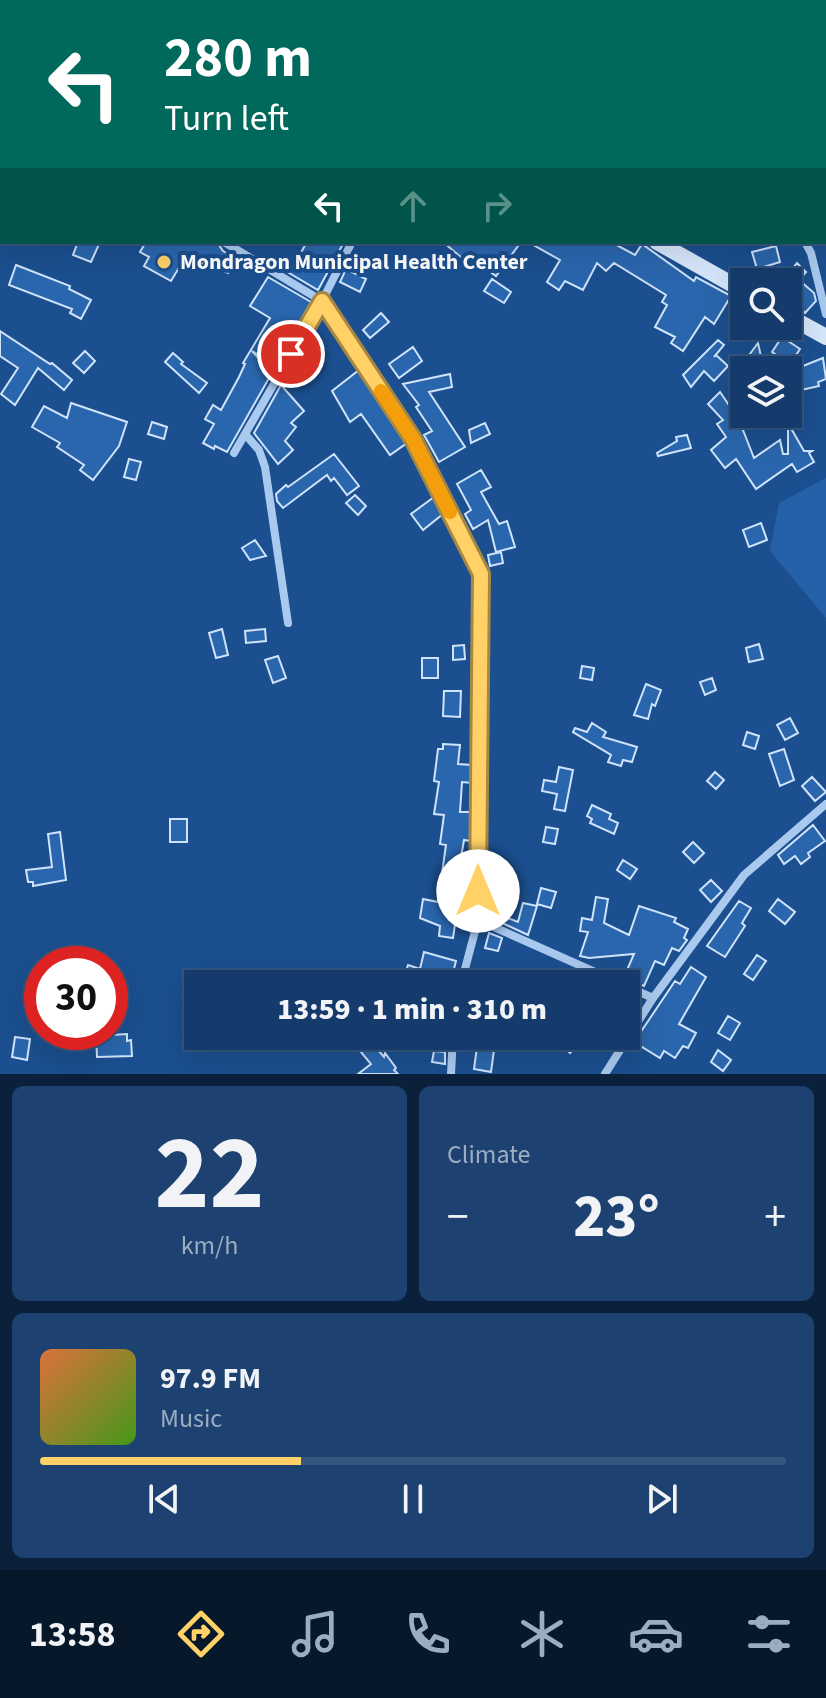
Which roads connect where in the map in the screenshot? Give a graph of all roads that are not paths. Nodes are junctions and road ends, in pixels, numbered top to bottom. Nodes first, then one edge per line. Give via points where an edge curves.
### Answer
1 (227, 244) edge
2 (351, 244) edge
3 (661, 244) edge
4 (806, 244) edge
5 (730, 283) edge
6 (322, 301) junction
7 (826, 314) edge
8 (802, 324) edge
9 (826, 337) edge
10 (245, 434) junction
11 (234, 453) dead end
12 (288, 623) dead end
13 (826, 804) edge
14 (478, 920) junction
15 (465, 970) edge
16 (590, 970) edge
17 (640, 992) edge
18 (653, 998) junction
19 (452, 1050) edge
20 (451, 1074) edge
21 (605, 1074) edge

1 - 6 street
2 - 6 street
3 - 5 street
4 - 7 street
6 - 10 street
6 - 14 street via 413,439 481,574
8 - 9 street
10 - 11 street
10 - 12 street via 265,467
13 - 18 street via 744,875
14 - 15 street
14 - 16 street
17 - 18 street
18 - 21 street
19 - 20 street

